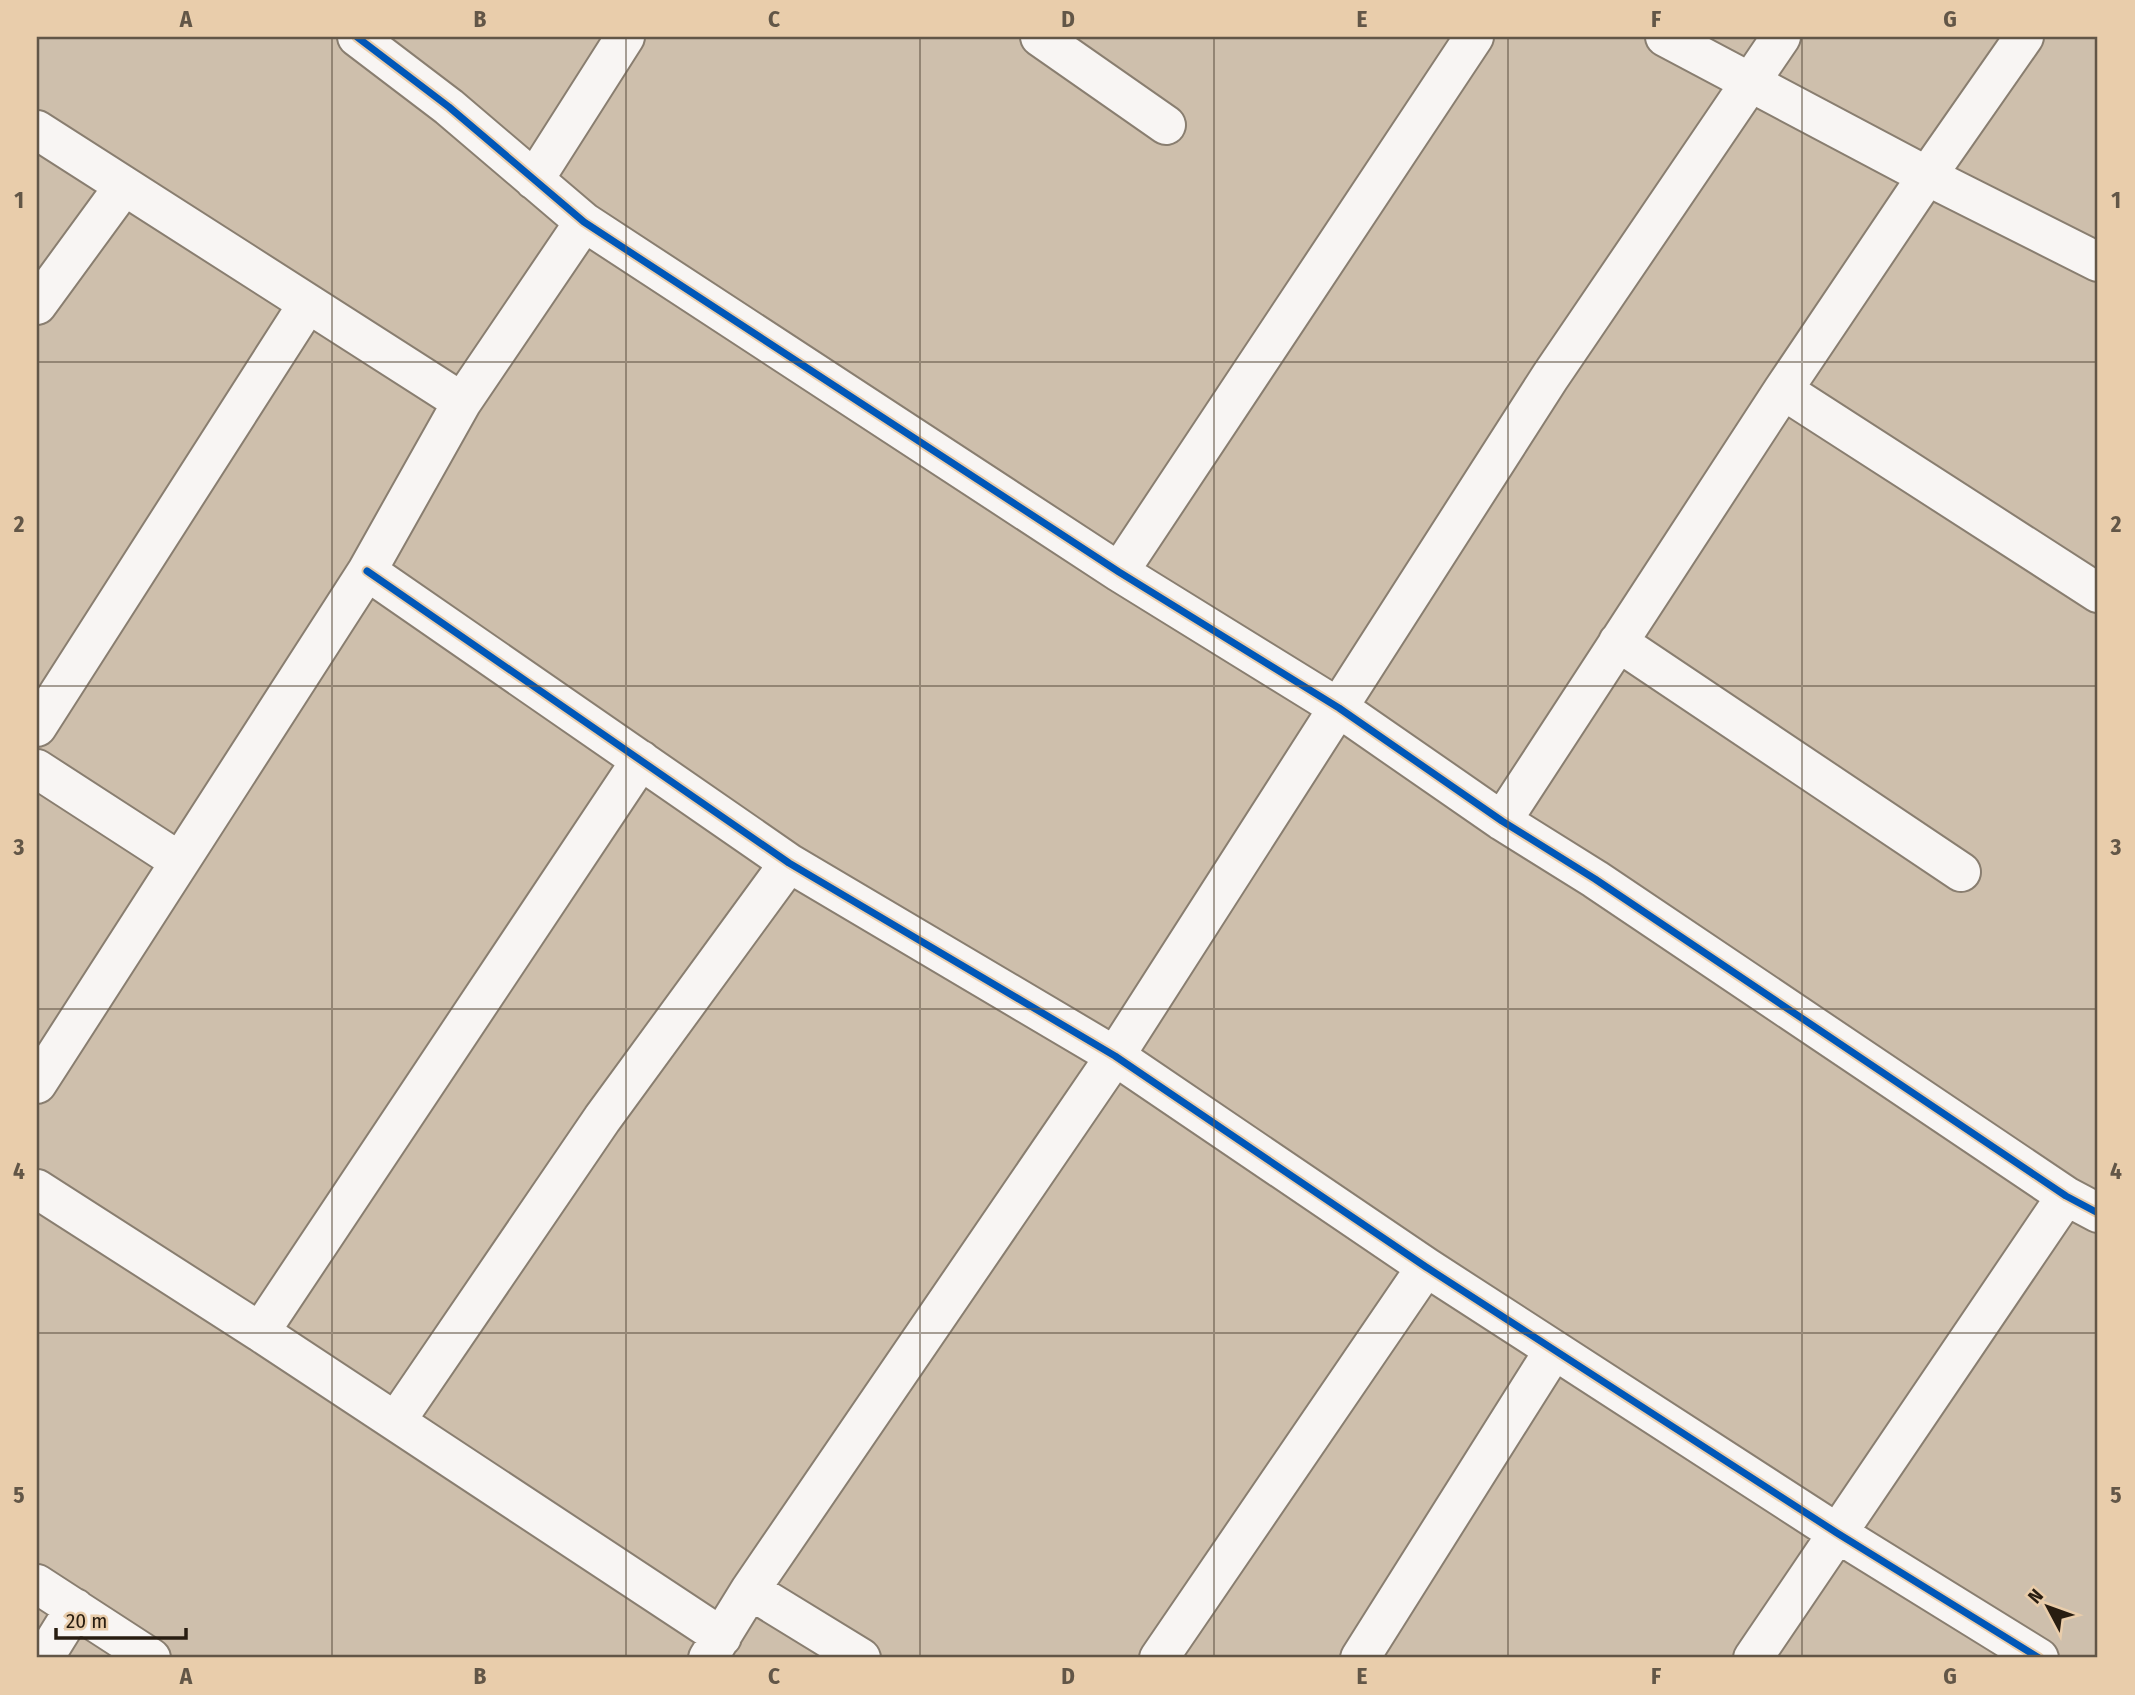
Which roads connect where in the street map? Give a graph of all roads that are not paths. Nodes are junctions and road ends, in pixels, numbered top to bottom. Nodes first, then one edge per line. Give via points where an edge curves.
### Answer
1 (357, 37) edge
2 (625, 37) edge
3 (1040, 37) edge
4 (1474, 37) edge
5 (1665, 37) edge
6 (1781, 37) edge
7 (2024, 37) edge
8 (1752, 82) junction
9 (1166, 125) dead end
10 (37, 130) edge
11 (1927, 176) junction
12 (534, 180) junction
13 (124, 186) junction
14 (584, 222) junction
15 (2098, 262) edge
16 (37, 305) edge
17 (307, 305) junction
18 (1783, 390) junction
19 (462, 402) junction
20 (366, 571) junction
21 (1119, 572) junction
22 (2098, 593) edge
23 (1618, 642) junction
24 (1339, 708) junction
25 (37, 727) edge
26 (641, 761) junction
27 (37, 769) edge
28 (1502, 821) junction
29 (179, 861) junction
30 (789, 863) junction
31 (1961, 873) dead end
32 (1115, 1056) junction
33 (43, 1060) edge
34 (37, 1189) edge
35 (2082, 1205) edge
36 (1426, 1267) junction
37 (260, 1332) junction
38 (1554, 1350) junction
39 (396, 1421) junction
40 (1837, 1532) junction
41 (37, 1584) edge
42 (750, 1590) junction
43 (75, 1608) junction
44 (715, 1648) edge
45 (44, 1658) edge
46 (151, 1658) edge
47 (862, 1658) edge
48 (1159, 1658) edge
49 (1360, 1658) edge
50 (1754, 1658) edge
51 (2039, 1658) edge

1 - 12 street
2 - 12 street
3 - 9 street
4 - 21 street
5 - 8 street
6 - 8 street
7 - 11 street
8 - 11 street
8 - 24 street via 1550,377
10 - 13 street
11 - 15 street
11 - 18 street
12 - 14 street
13 - 16 street
13 - 17 street
14 - 19 street
14 - 21 street
17 - 19 street
17 - 25 street
18 - 22 street
18 - 23 street
19 - 20 street
20 - 26 street
20 - 29 street
21 - 24 street
23 - 28 street
23 - 31 street
24 - 28 street
24 - 32 street
26 - 30 street
26 - 37 street
27 - 29 street
28 - 35 street
29 - 33 street
30 - 32 street
30 - 39 street via 602,1119
32 - 36 street
32 - 42 street
34 - 37 street
35 - 40 street
36 - 38 street
36 - 48 street
37 - 39 street
38 - 40 street
38 - 49 street
39 - 44 street
40 - 50 street
40 - 51 street
41 - 43 street
42 - 44 street
42 - 47 street
43 - 45 street
43 - 46 street

